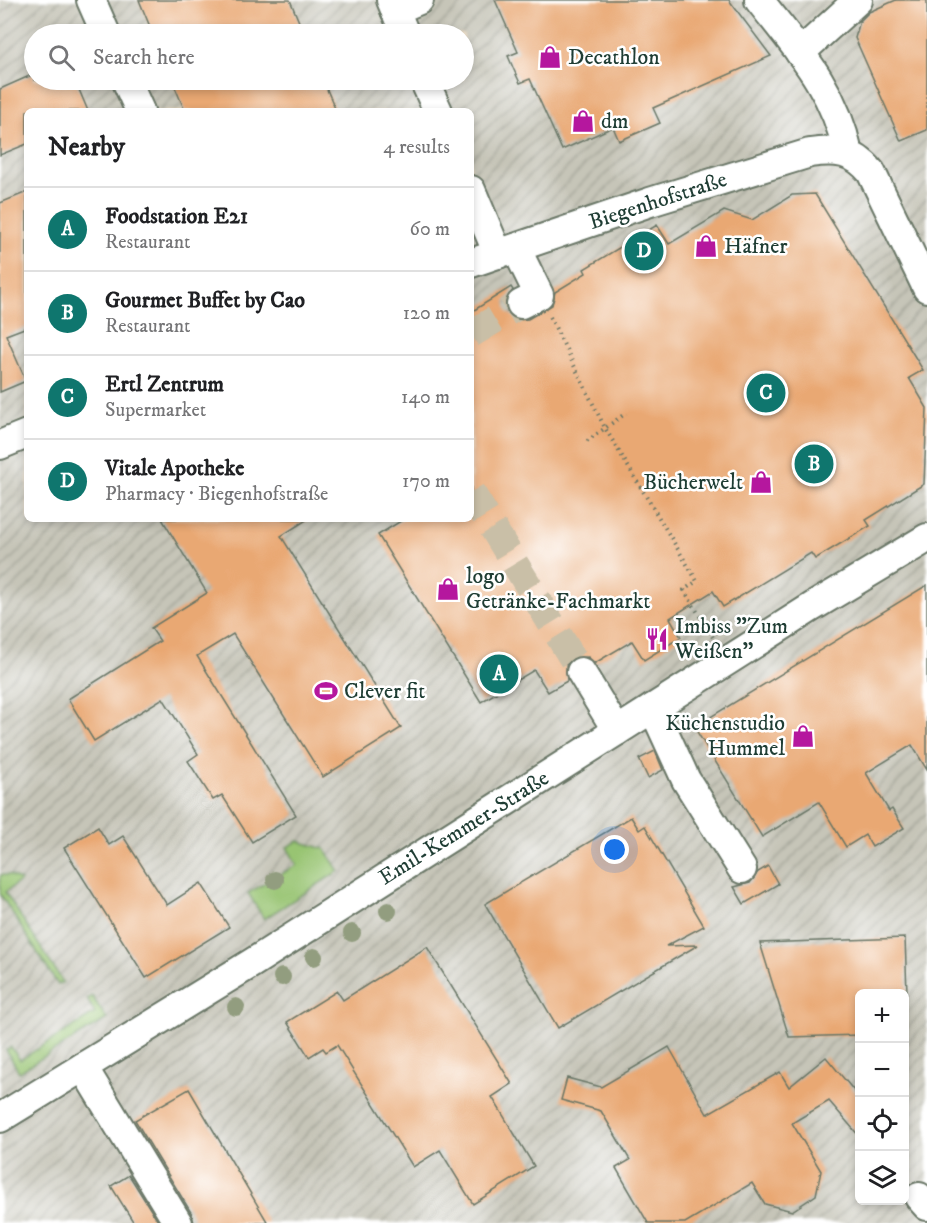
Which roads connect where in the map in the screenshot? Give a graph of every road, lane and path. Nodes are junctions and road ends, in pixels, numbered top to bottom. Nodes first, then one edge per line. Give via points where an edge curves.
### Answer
1 (91, 0) edge
2 (759, 0) edge
3 (858, 0) edge
4 (102, 24) edge
5 (800, 53) junction
6 (131, 90) edge
7 (429, 90) edge
8 (139, 108) edge
9 (437, 108) edge
10 (848, 153) junction
11 (474, 195) edge
12 (507, 251) junction
13 (474, 262) edge
14 (927, 288) edge
15 (530, 299) joint
16 (626, 413) dead end
17 (605, 428) junction
18 (24, 435) edge
19 (587, 441) dead end
20 (0, 445) edge
21 (927, 538) edge
22 (727, 661) junction
23 (581, 672) tunnel mouth
24 (653, 708) junction
25 (617, 730) junction
26 (742, 869) dead end
27 (84, 1067) junction
28 (0, 1118) edge
29 (178, 1223) edge

1 - 4 street
2 - 5 street
3 - 5 street
5 - 10 street via 817,74 841,122
6 - 8 street
7 - 9 street
10 - 12 street, Biegenhofstraße via 810,153
10 - 14 street via 871,172
11 - 12 street
12 - 13 street, Biegenhofstraße
12 - 15 street
15 - 17 path
16 - 17 path
17 - 19 path
17 - 22 path via 697,581 684,590
18 - 20 street
21 - 22 street, Emil-Kemmer-Straße
22 - 24 street, Emil-Kemmer-Straße
23 - 25 street
24 - 25 street, Emil-Kemmer-Straße
24 - 26 street via 686,780
25 - 27 street, Emil-Kemmer-Straße
27 - 28 street, Emil-Kemmer-Straße
27 - 29 street

